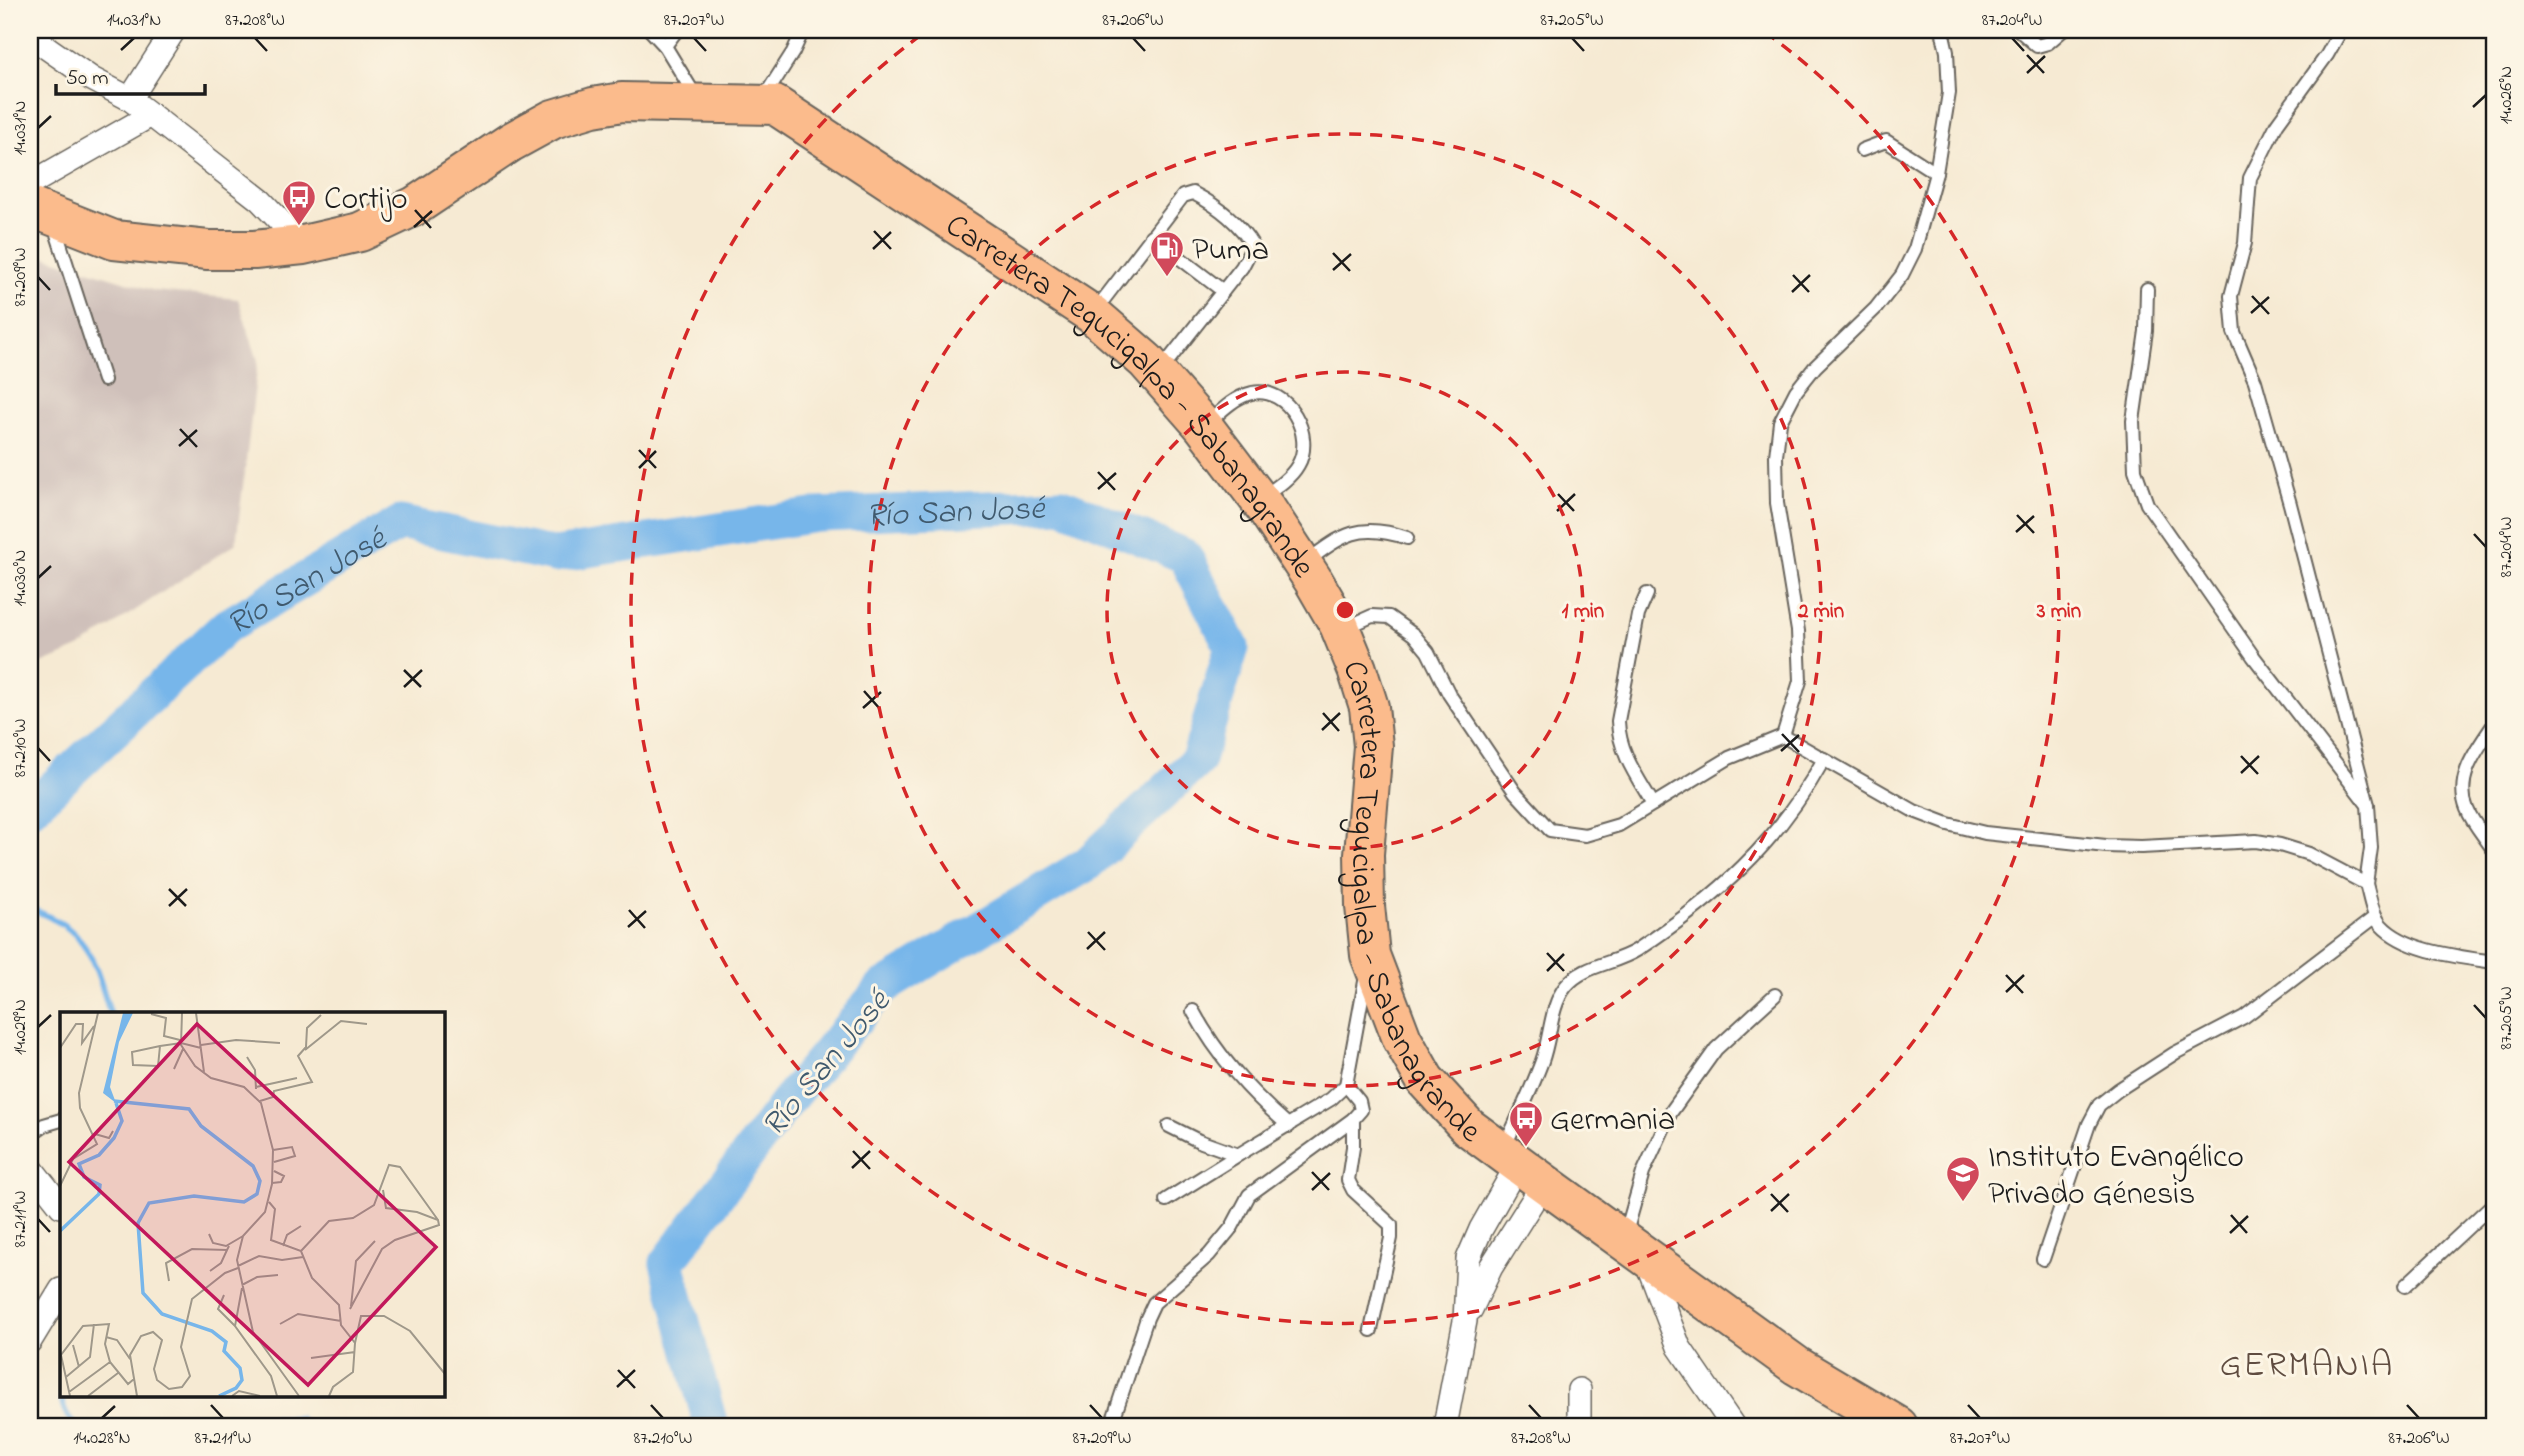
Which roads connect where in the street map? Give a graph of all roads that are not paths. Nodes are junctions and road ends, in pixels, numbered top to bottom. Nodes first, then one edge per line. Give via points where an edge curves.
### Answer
1 (174, 30) edge
2 (650, 30) edge
3 (677, 30) edge
4 (803, 30) edge
5 (1942, 30) edge
6 (2019, 30) edge
7 (2063, 30) edge
8 (2341, 30) edge
9 (30, 36) edge
10 (665, 46) junction
11 (130, 99) junction
12 (700, 104) junction
13 (759, 105) junction
14 (151, 115) junction
15 (1862, 150) dead end
16 (1936, 173) junction
17 (30, 184) edge
18 (40, 211) edge
19 (1152, 236) junction
20 (303, 245) junction
21 (2147, 289) dead end
22 (1223, 291) junction
23 (1092, 314) junction
24 (1157, 374) junction
25 (104, 380) dead end
26 (1204, 427) junction
27 (1259, 499) junction
28 (1407, 538) dead end
29 (1303, 565) junction
30 (1647, 594) dead end
31 (1341, 630) junction
32 (2494, 724) edge
33 (1783, 736) junction
34 (1824, 760) junction
35 (1653, 804) junction
36 (2368, 805) junction
37 (2494, 851) edge
38 (2366, 884) junction
39 (2375, 917) junction
40 (1370, 955) junction
41 (2494, 962) edge
42 (1775, 995) dead end
43 (1194, 1012) dead end
44 (1346, 1085) junction
45 (1353, 1119) junction
46 (60, 1120) edge
47 (1168, 1126) dead end
48 (1289, 1126) junction
49 (30, 1135) edge
50 (1238, 1155) junction
51 (1522, 1166) junction
52 (30, 1167) edge
53 (1166, 1200) dead end
54 (2494, 1203) edge
55 (60, 1205) edge
56 (1634, 1248) junction
57 (2043, 1259) dead end
58 (2405, 1286) dead end
59 (60, 1292) edge
60 (1465, 1321) junction
61 (1371, 1330) dead end
62 (30, 1341) edge
63 (1578, 1391) dead end
64 (1111, 1426) edge
65 (1445, 1426) edge
66 (1579, 1426) edge
67 (1733, 1426) edge
68 (1898, 1426) edge

1 - 11 street
2 - 10 lane
3 - 10 lane
4 - 13 lane
5 - 16 lane via 1949,93
6 - 7 lane via 2037,46
8 - 36 lane via 2277,124 2250,178 2245,243 2231,296 2234,332 2255,381 2290,504
9 - 11 street
10 - 12 lane
11 - 14 street
12 - 13 highway, Carretera Tegucigalpa - Sabanagrande
12 - 20 highway, Carretera Tegucigalpa - Sabanagrande via 622,102 554,119 415,206 360,232
13 - 23 highway, Carretera Tegucigalpa - Sabanagrande via 775,105
14 - 17 street
14 - 20 street via 260,200
15 - 16 lane via 1886,141
16 - 33 lane via 1915,249 1902,275 1876,308 1815,367 1780,422 1777,503 1798,631 1800,681
18 - 20 highway, Carretera Tegucigalpa - Sabanagrande via 114,240 208,250
18 - 25 lane
19 - 22 lane
19 - 22 lane via 1183,196 1193,193 1212,203 1244,230 1253,246
19 - 23 lane
21 - 36 lane via 2133,421 2135,470 2147,503 2253,656
22 - 24 lane
23 - 24 highway, Carretera Tegucigalpa - Sabanagrande
24 - 26 highway, Carretera Tegucigalpa - Sabanagrande
26 - 27 highway, Carretera Tegucigalpa - Sabanagrande
26 - 27 lane via 1227,405 1252,393 1287,403 1299,423 1304,447 1298,466
27 - 29 highway, Carretera Tegucigalpa - Sabanagrande
28 - 29 lane via 1383,530 1346,535
29 - 31 highway, Carretera Tegucigalpa - Sabanagrande
30 - 35 lane via 1638,615 1618,739
31 - 35 lane via 1372,616 1389,617 1414,635 1515,792 1550,830 1585,835 1619,825
31 - 40 highway, Carretera Tegucigalpa - Sabanagrande via 1369,707 1373,746 1364,854
32 - 37 lane via 2469,761 2463,784 2467,809
33 - 34 lane
33 - 35 lane via 1729,758
34 - 38 lane via 1914,811 1985,833 2141,847 2256,841 2309,854
34 - 51 lane via 1804,796 1766,845 1725,886 1632,953 1567,984 1543,1059
36 - 38 lane via 2371,848
38 - 39 lane
39 - 41 lane via 2409,943
39 - 57 lane via 2244,1017 2175,1053 2099,1105
40 - 44 lane
40 - 51 highway, Carretera Tegucigalpa - Sabanagrande via 1398,1029 1425,1080 1468,1127
42 - 56 lane via 1716,1049 1671,1112 1643,1173
43 - 48 lane via 1229,1067
44 - 45 lane via 1361,1110
44 - 48 lane
45 - 61 lane via 1348,1180 1391,1225
45 - 64 lane via 1249,1195 1232,1227 1209,1255 1154,1303
46 - 49 lane
47 - 50 lane
48 - 50 lane
50 - 53 lane
51 - 56 highway, Carretera Tegucigalpa - Sabanagrande
51 - 60 street via 1486,1275
51 - 60 street via 1468,1259
52 - 55 street
54 - 58 lane
56 - 67 street via 1679,1347
56 - 68 highway, Carretera Tegucigalpa - Sabanagrande via 1797,1366
59 - 62 street
60 - 65 street
63 - 66 street

